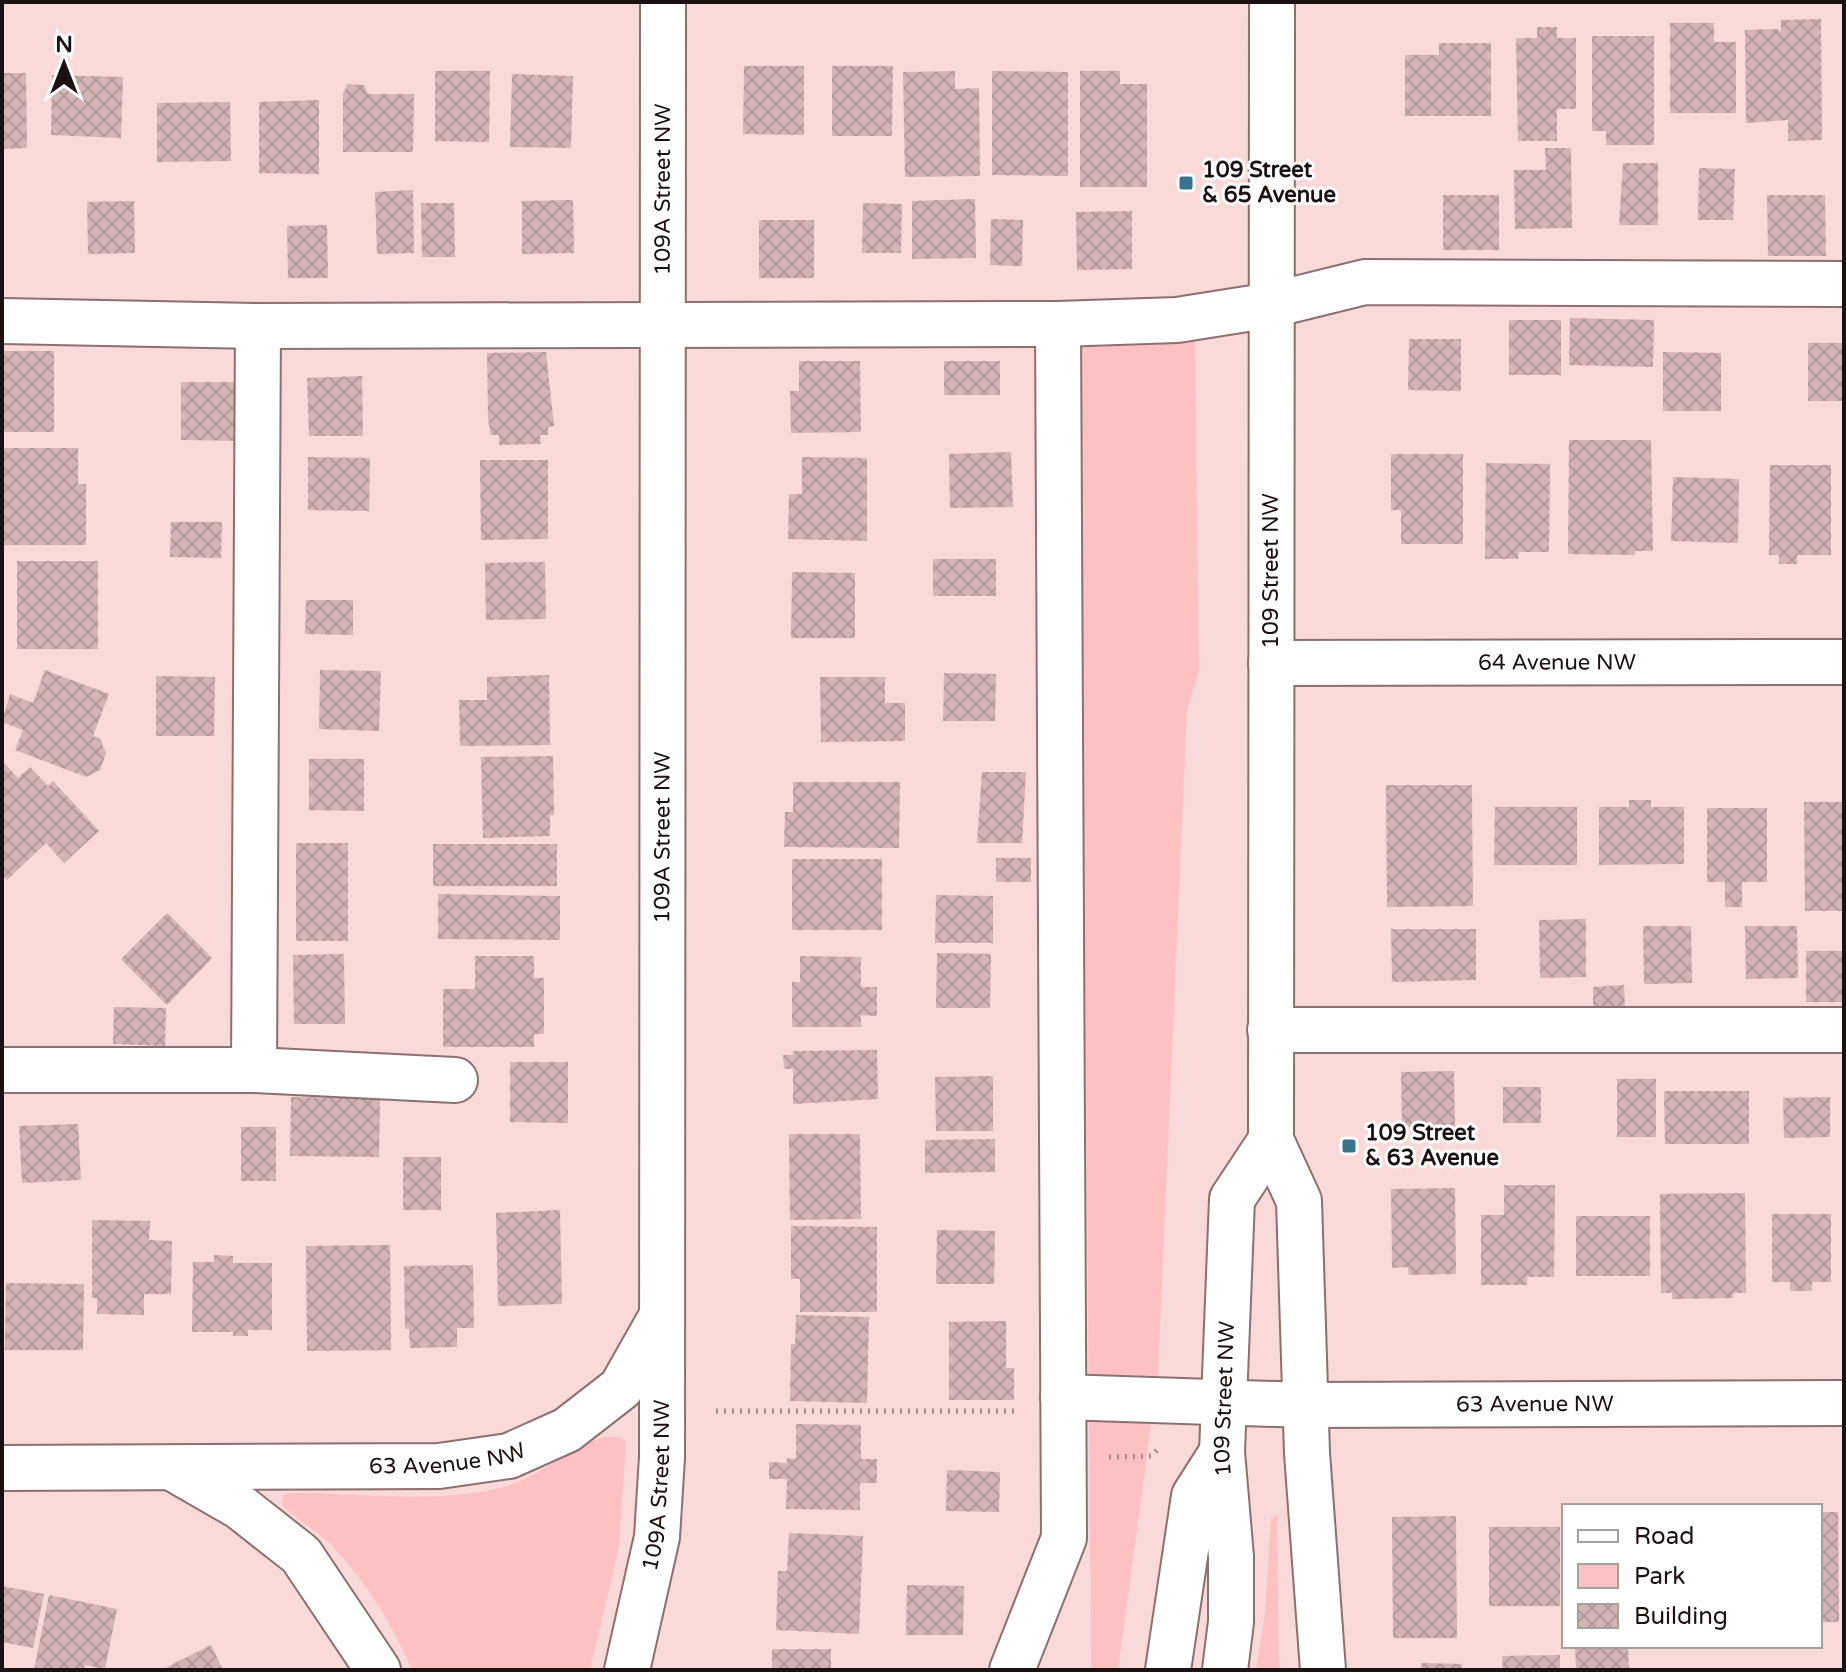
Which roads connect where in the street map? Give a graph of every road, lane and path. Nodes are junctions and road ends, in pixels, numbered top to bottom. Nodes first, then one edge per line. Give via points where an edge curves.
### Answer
1 (663, 2) edge
2 (1272, 2) edge
3 (1844, 284) edge
4 (1272, 305) junction
5 (2, 321) edge
6 (1058, 324) junction
7 (664, 325) junction
8 (258, 326) junction
9 (1844, 662) edge
10 (1271, 663) junction
11 (1270, 1030) junction
12 (1844, 1030) edge
13 (2, 1070) edge
14 (254, 1070) junction
15 (455, 1080) dead end
16 (1271, 1140) junction
17 (661, 1317) junction
18 (1225, 1403) junction
19 (1844, 1403) edge
20 (1063, 1404) junction
21 (1305, 1405) junction
22 (716, 1411) dead end
23 (1222, 1452) junction
24 (2, 1468) edge
25 (172, 1468) junction
26 (378, 1670) edge
27 (627, 1670) edge
28 (1012, 1670) edge
29 (1168, 1670) edge
30 (1225, 1670) edge
31 (1323, 1670) edge

1 - 7 street, 109A Street NW
2 - 4 street, 109 Street NW
3 - 4 street via 1365,282
4 - 6 street via 1177,320
4 - 10 street, 109 Street NW
5 - 8 street
6 - 7 street
6 - 20 street
7 - 8 street
7 - 17 street, 109A Street NW
8 - 14 street
9 - 10 street, 64 Avenue NW
10 - 11 street, 109 Street NW
11 - 12 street
11 - 16 street, 109 Street NW
13 - 14 street
14 - 15 street
16 - 18 street, 109 Street NW via 1232,1199
16 - 21 street, 109 Street NW via 1299,1201
17 - 25 street, 63 Avenue NW via 621,1388 567,1430 509,1456 439,1466
17 - 27 street, 109A Street NW via 657,1537
18 - 20 street, 63 Avenue NW
18 - 21 street, 63 Avenue NW
18 - 23 street, 109 Street NW
19 - 21 street, 63 Avenue NW
20 - 22 path
20 - 28 street via 1064,1538
21 - 31 street, 109 Street NW
23 - 29 street via 1194,1496
23 - 30 street, 109 Street NW via 1231,1557
24 - 25 street, 63 Avenue NW
25 - 26 street, 63 Avenue NW via 240,1507 301,1555

